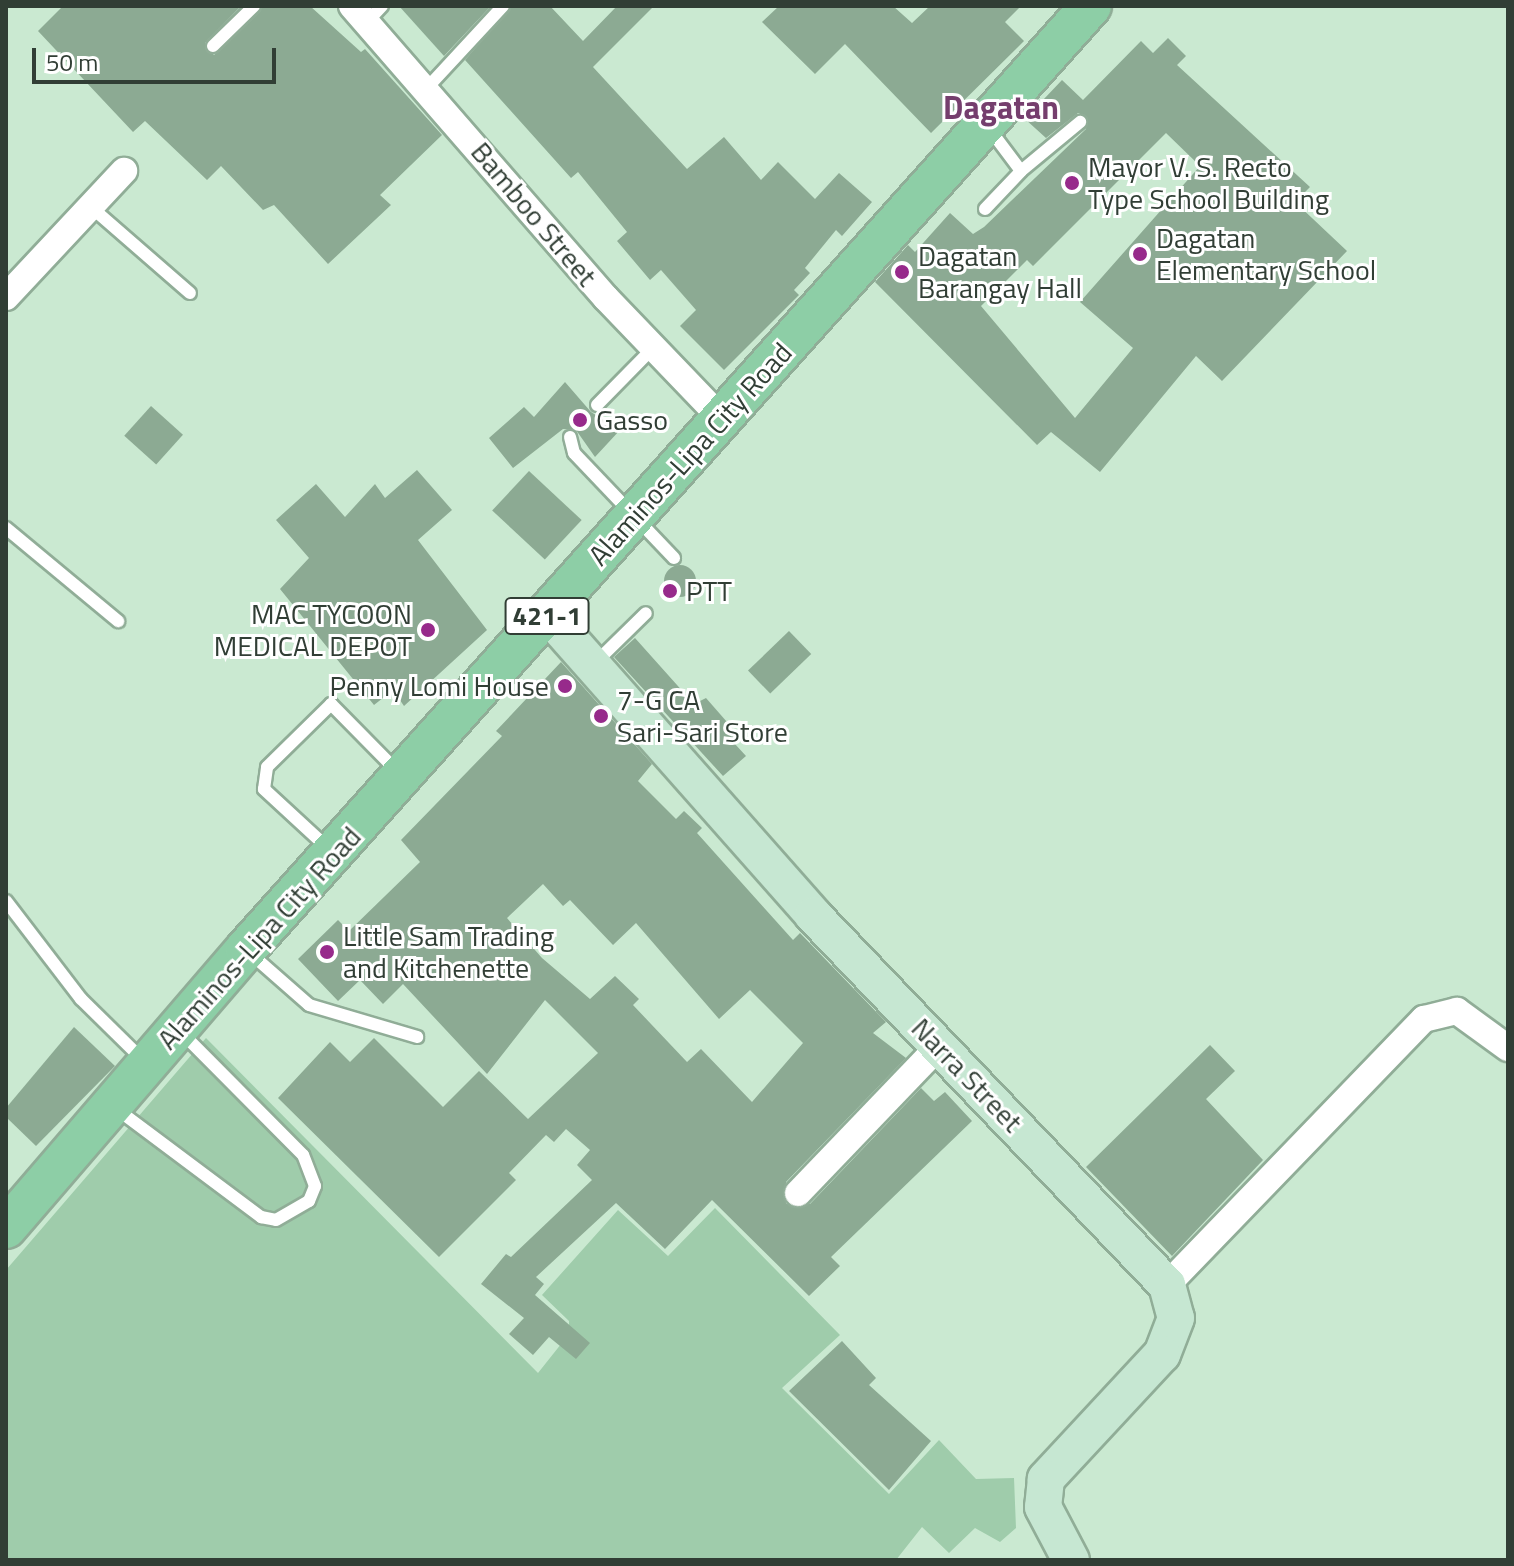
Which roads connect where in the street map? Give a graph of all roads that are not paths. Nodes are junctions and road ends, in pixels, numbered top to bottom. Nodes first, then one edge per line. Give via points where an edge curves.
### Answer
1 (254, 6) edge
2 (503, 6) edge
3 (1091, 6) edge
4 (367, 11) edge
5 (213, 46) dead end
6 (427, 88) junction
7 (1080, 122) dead end
8 (988, 127) junction
9 (124, 171) dead end
10 (1021, 171) junction
11 (91, 207) junction
12 (985, 209) dead end
13 (190, 293) dead end
14 (6, 297) edge
15 (652, 349) junction
16 (597, 405) dead end
17 (720, 417) junction
18 (570, 437) dead end
19 (632, 516) junction
20 (6, 528) edge
21 (674, 558) dead end
22 (646, 613) dead end
23 (548, 615) junction
24 (118, 621) dead end
25 (592, 665) junction
26 (402, 776) junction
27 (334, 853) junction
28 (6, 901) edge
29 (246, 949) junction
30 (177, 1029) junction
31 (417, 1037) dead end
32 (939, 1046) junction
33 (1508, 1048) edge
34 (147, 1064) junction
35 (112, 1105) junction
36 (798, 1193) dead end
37 (6, 1228) edge
38 (1167, 1285) junction
39 (1071, 1560) edge

1 - 5 lane
2 - 6 lane
3 - 8 main road, Alaminos-Lipa City Road / 421-1
4 - 6 street, Bamboo Street
6 - 15 street, Bamboo Street
7 - 10 lane
8 - 10 lane
8 - 17 main road, Alaminos-Lipa City Road / 421-1
9 - 11 street
10 - 12 lane
11 - 13 lane
11 - 14 street
15 - 16 lane
15 - 17 street, Bamboo Street
17 - 19 main road, Alaminos-Lipa City Road / 421-1
18 - 19 lane via 574,453
19 - 21 lane
19 - 23 main road, Alaminos-Lipa City Road / 421-1
20 - 24 lane
22 - 25 lane
23 - 25 street, Narra Street
23 - 26 main road, Alaminos-Lipa City Road / 421-1
25 - 32 street, Narra Street via 813,915
26 - 27 main road, Alaminos-Lipa City Road / 421-1
26 - 27 lane via 331,704 267,767 264,789
27 - 29 main road, Alaminos-Lipa City Road / 421-1
28 - 34 lane via 81,999
29 - 30 main road, Alaminos-Lipa City Road / 421-1
29 - 31 lane via 309,1005
30 - 34 main road, Alaminos-Lipa City Road / 421-1
30 - 35 lane via 303,1155 315,1186 309,1201 276,1220 261,1217
32 - 36 street
32 - 38 street, Narra Street
33 - 38 street via 1457,1011 1424,1019
34 - 35 main road, Alaminos-Lipa City Road / 421-1
35 - 37 main road, Alaminos-Lipa City Road / 421-1
38 - 39 street via 1176,1318 1162,1354 1046,1479 1043,1507

